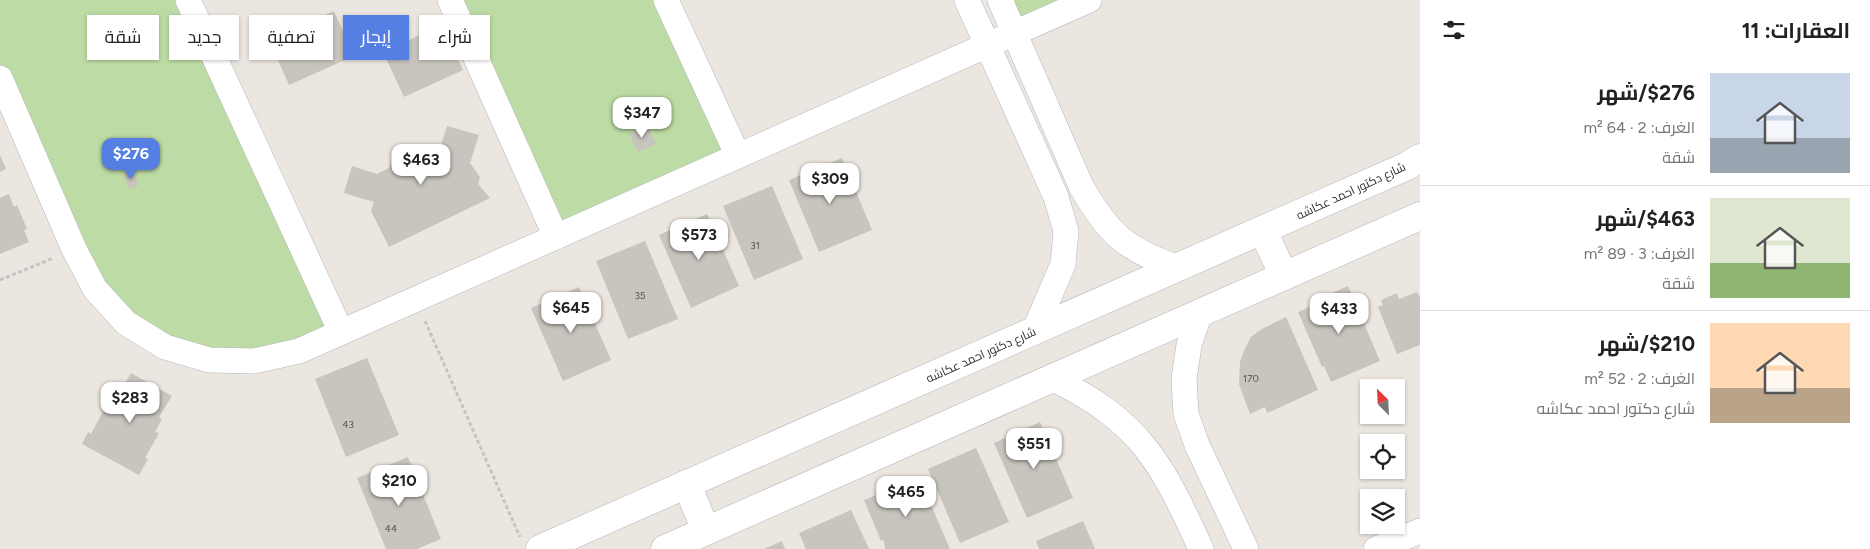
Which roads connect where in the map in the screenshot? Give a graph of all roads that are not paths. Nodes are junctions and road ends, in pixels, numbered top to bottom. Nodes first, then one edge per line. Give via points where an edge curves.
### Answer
1 (188, 0) edge
2 (450, 0) edge
3 (666, 0) edge
4 (967, 0) edge
5 (1000, 0) edge
6 (1089, 0) edge
7 (1014, 33) junction
8 (987, 47) junction
9 (0, 78) edge
10 (738, 156) junction
11 (1420, 158) edge
12 (1420, 216) edge
13 (1263, 231) junction
14 (556, 236) junction
15 (1180, 268) junction
16 (1284, 276) junction
17 (1200, 313) junction
18 (341, 332) junction
19 (1034, 332) junction
20 (1051, 378) junction
21 (687, 484) junction
22 (706, 531) junction
23 (1420, 531) edge
24 (531, 544) edge
25 (665, 549) edge
26 (1202, 549) edge
27 (1246, 549) edge
28 (1376, 549) edge

1 - 18 street
2 - 14 street
3 - 10 street
4 - 8 street
5 - 7 street
6 - 7 street
7 - 8 street
7 - 15 street via 1081,186 1097,215 1120,240 1148,258
8 - 10 street
8 - 19 street via 1056,197 1066,231 1064,264
9 - 18 street via 74,249 95,289 126,323 165,347 209,360 254,362 299,351
10 - 14 street
11 - 13 street, شارع دكتور احمد عكاشه
12 - 16 street
13 - 15 street, شارع دكتور احمد عكاشه
13 - 16 street
14 - 18 street
15 - 19 street, شارع دكتور احمد عكاشه
16 - 17 street
17 - 20 street
17 - 27 street via 1188,345 1184,379 1186,414 1197,445
19 - 21 street, شارع دكتور احمد عكاشه
20 - 22 street
20 - 26 street via 1083,393 1138,437 1160,465
21 - 22 street
21 - 24 street, شارع دكتور احمد عكاشه
22 - 25 street
23 - 28 street

